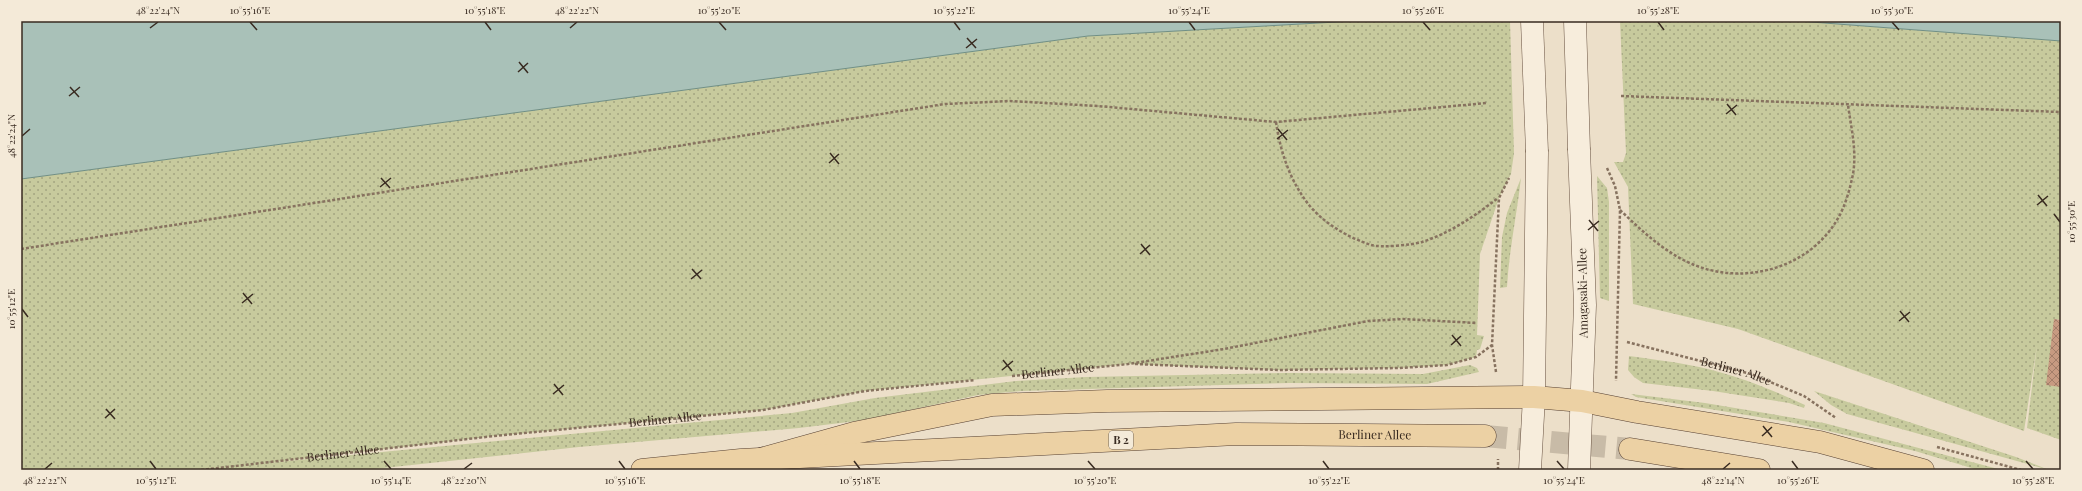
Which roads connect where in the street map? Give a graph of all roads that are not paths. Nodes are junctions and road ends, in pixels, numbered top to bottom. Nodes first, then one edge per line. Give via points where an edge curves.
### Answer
1 (1532, 21) edge
2 (1575, 21) edge
3 (1534, 397) junction
4 (1582, 401) junction
5 (1485, 436) tunnel mouth
6 (1630, 449) tunnel mouth
7 (757, 460) junction
8 (642, 470) edge
9 (838, 470) edge
10 (1530, 470) edge
11 (1579, 470) edge
12 (1758, 470) edge
13 (1923, 470) edge

1 - 3 main road, bridge via 1537,152
2 - 4 main road, Amagasaki-Allee, bridge via 1585,305
3 - 4 main road
3 - 7 main road via 992,405 854,433
3 - 10 main road
4 - 11 main road, Amagasaki-Allee
4 - 13 main road via 1820,442
5 - 7 main road, Berliner Allee / B 2 via 1236,434
6 - 12 main road
7 - 8 main road, Berliner Allee / B 2
7 - 9 main road

